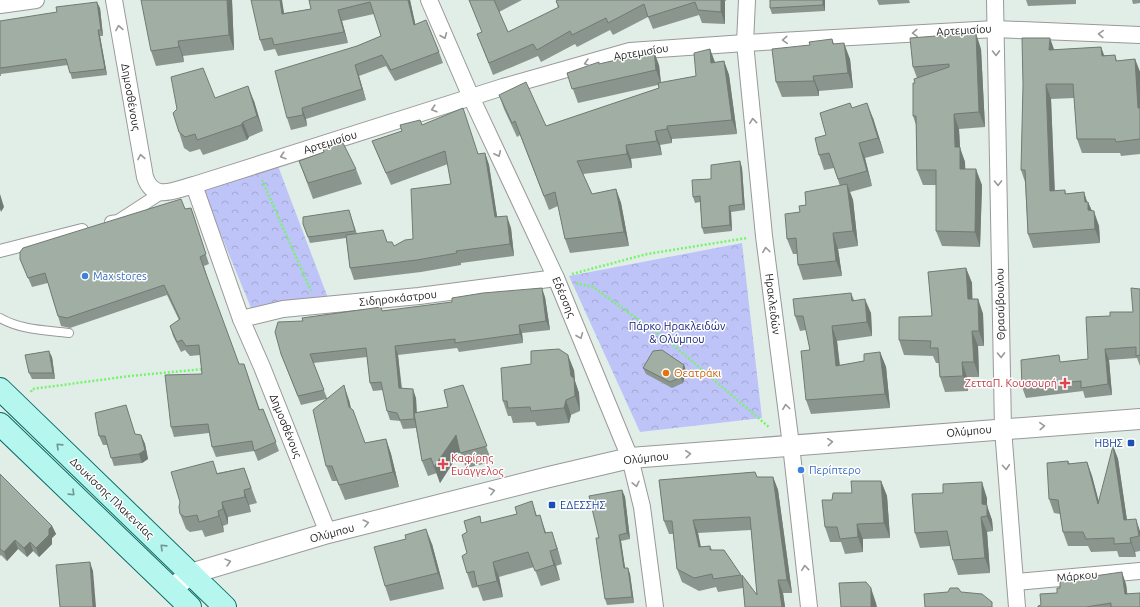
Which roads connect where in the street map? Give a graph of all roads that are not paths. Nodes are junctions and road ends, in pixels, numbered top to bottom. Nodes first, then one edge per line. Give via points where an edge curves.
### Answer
1 (36, 0) edge
2 (114, 0) edge
3 (429, 0) edge
4 (747, 0) edge
5 (995, 0) edge
6 (0, 5) edge
7 (996, 29) junction
8 (1140, 35) edge
9 (745, 43) junction
10 (471, 97) junction
11 (194, 185) junction
12 (158, 192) junction
13 (0, 251) edge
14 (556, 278) junction
15 (0, 318) edge
16 (241, 319) junction
17 (69, 333) dead end
18 (0, 389) edge
19 (1140, 419) edge
20 (0, 424) edge
21 (1003, 429) junction
22 (791, 445) junction
23 (630, 458) junction
24 (328, 533) junction
25 (1140, 571) edge
26 (190, 574) junction
27 (1015, 582) junction
28 (172, 589) junction
29 (190, 607) edge
30 (224, 607) edge
31 (655, 607) edge
32 (809, 607) edge
33 (1017, 607) edge

1 - 6 street
12 -> 2 street, Δημοσθένους via 147,186
3 -> 10 street, Εδέσσης
4 - 9 street, Ηρακλειδών
5 - 7 street, Θρασύβουλου
8 -> 7 street, Αρτεμισίου
7 -> 9 street, Αρτεμισίου
7 -> 21 street, Θρασύβουλου
9 -> 10 street, Αρτεμισίου via 630,52
22 -> 9 street, Ηρακλειδών via 764,236
10 -> 11 street, Αρτεμισίου
10 -> 14 street, Εδέσσης
11 - 12 street, Αρτεμισίου
11 - 16 street, Δημοσθένους
12 - 13 street, Αρτεμισίου via 118,221
14 - 16 street, Σιδηροκάστρου via 270,311
14 -> 23 street, Εδέσσης
15 - 17 lane via 24,328
16 - 24 street, Δημοσθένους
26 -> 18 main road, Δουκίσσης Πλακεντίας
21 -> 19 street, Ολύμπου
20 -> 28 main road
22 -> 21 street, Ολύμπου
21 -> 27 street, Θρασύβουλου
23 -> 22 street, Ολύμπου
32 -> 22 street, Ηρακλειδών
24 -> 23 street, Ολύμπου
23 -> 31 street, Εδέσσης via 642,507
26 -> 24 street, Ολύμπου
25 - 27 street, Μάρκου
26 - 28 street, Ολύμπου
26 - 30 main road, Δουκίσσης Πλακεντίας
27 - 33 street, Θρασύβουλου
28 - 29 main road

